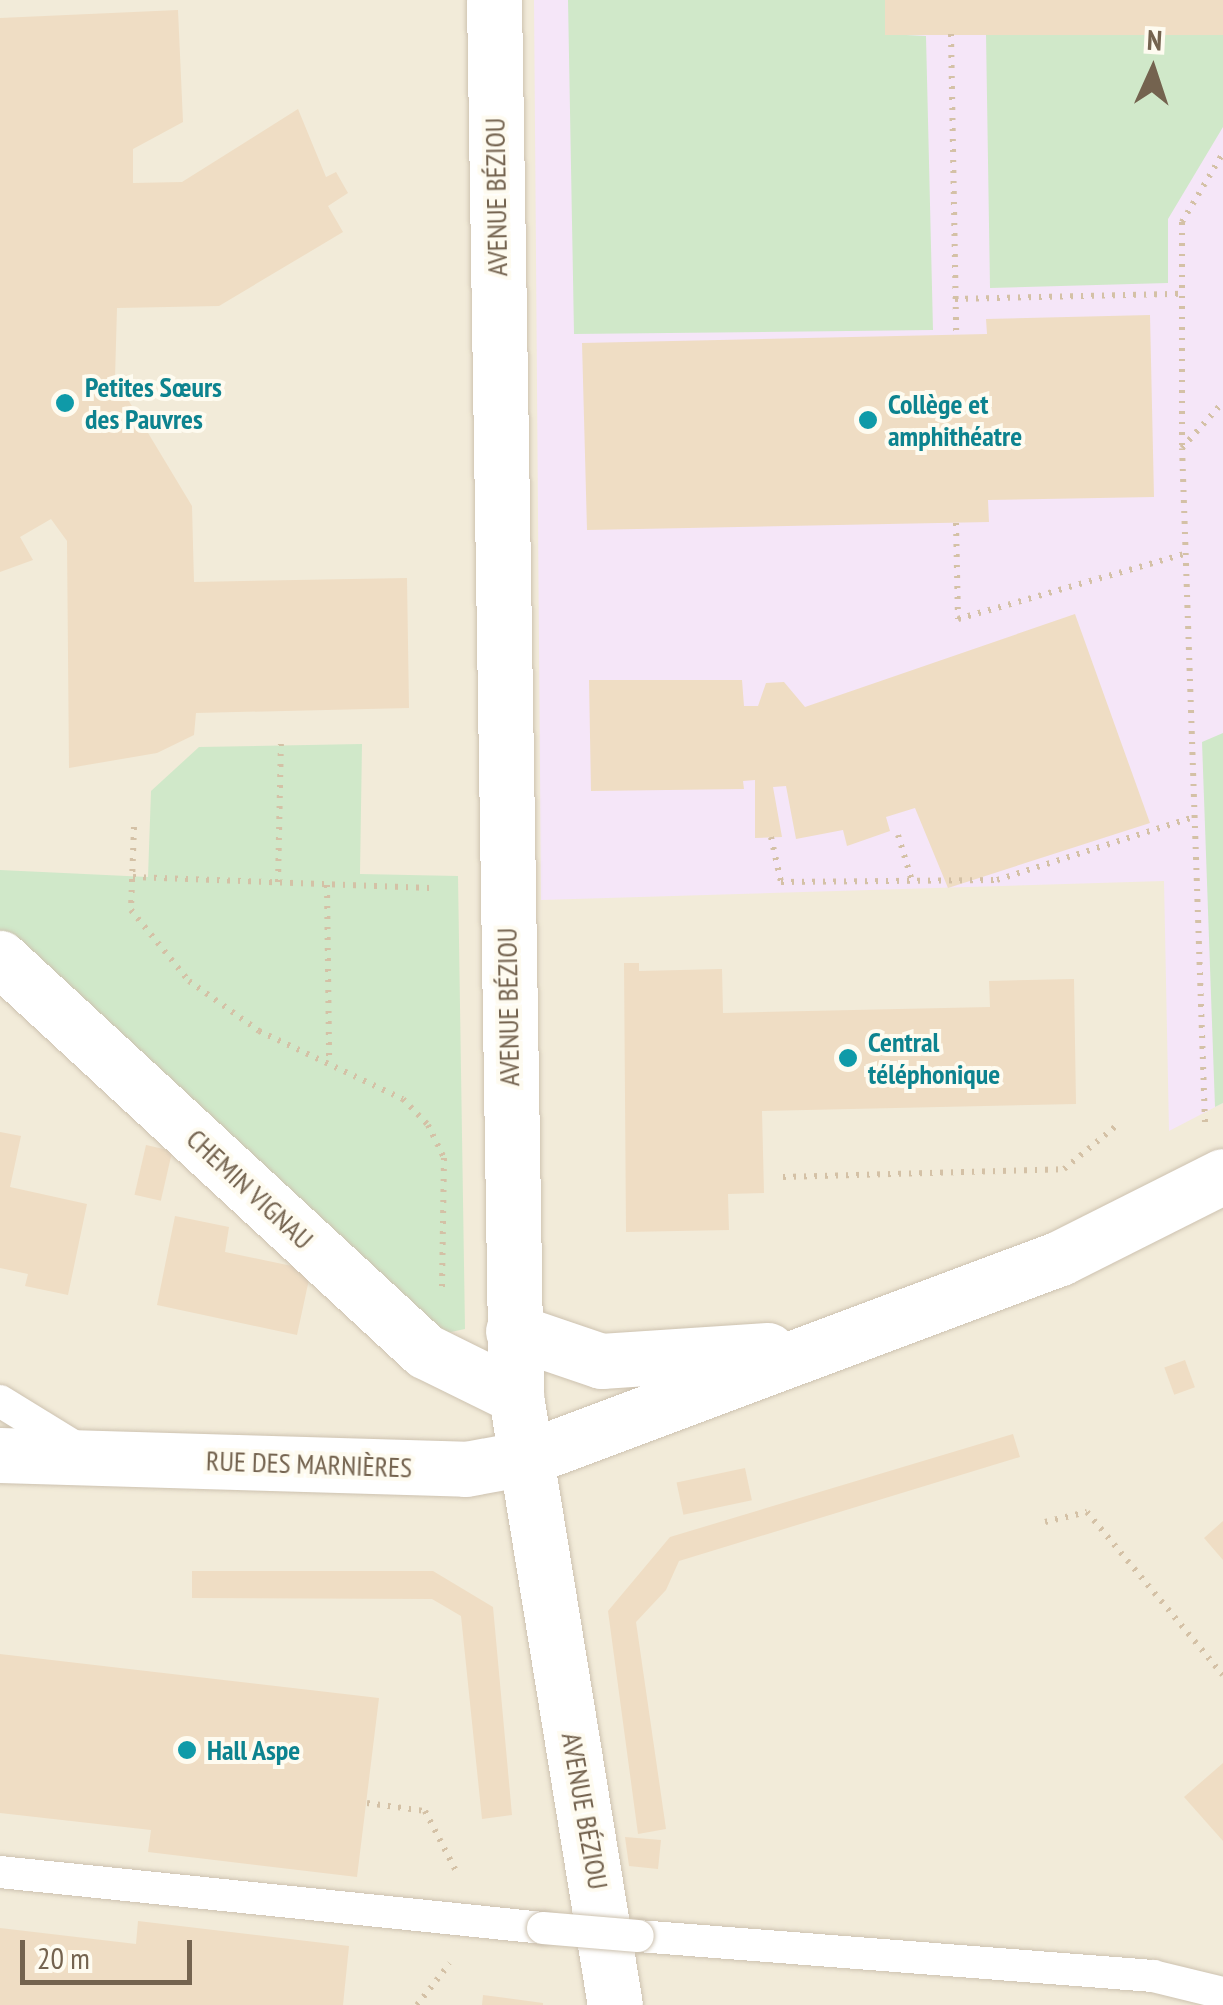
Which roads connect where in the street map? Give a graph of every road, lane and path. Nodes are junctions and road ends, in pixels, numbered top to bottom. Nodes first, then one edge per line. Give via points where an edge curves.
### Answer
1 (494, 0) edge
2 (951, 34) dead end
3 (1223, 153) edge
4 (1182, 294) junction
5 (955, 299) junction
6 (956, 334) dead end
7 (1223, 402) edge
8 (1182, 448) junction
9 (956, 523) dead end
10 (1184, 554) junction
11 (281, 744) dead end
12 (1191, 818) junction
13 (134, 826) dead end
14 (898, 835) dead end
15 (771, 837) dead end
16 (132, 878) junction
17 (912, 881) junction
18 (278, 882) junction
19 (327, 885) junction
20 (430, 888) dead end
21 (0, 958) edge
22 (329, 1059) junction
23 (1116, 1126) dead end
24 (1215, 1152) edge
25 (783, 1177) dead end
26 (426, 1295) dead end
27 (513, 1331) junction
28 (826, 1346) junction
29 (516, 1396) junction
30 (0, 1401) edge
31 (0, 1455) edge
32 (91, 1457) junction
33 (526, 1458) junction
34 (1045, 1522) dead end
35 (1223, 1675) edge
36 (367, 1803) dead end
37 (438, 1838) dead end
38 (0, 1872) edge
39 (1223, 1993) edge
40 (615, 2005) edge

1 - 27 street, AVENUE BÉZIOU
2 - 5 path
3 - 4 path via 1182,222
4 - 5 path
4 - 8 path
5 - 6 path
7 - 8 path
8 - 10 path
9 - 10 path via 958,619
10 - 12 path
11 - 18 path
12 - 17 path via 996,880
12 - 24 path
13 - 16 path
14 - 17 path
15 - 17 path via 781,882
16 - 18 path
16 - 22 path via 131,910 189,981 259,1031
18 - 19 path
19 - 20 path
19 - 22 path
21 - 29 street, CHEMIN VIGNAU via 425,1351
22 - 26 path via 403,1099 428,1125 444,1158 442,1287
23 - 25 path via 1064,1168
24 - 28 street, RUE DES MARNIÈRES via 1060,1258
27 - 28 street via 601,1360
27 - 29 street, AVENUE BÉZIOU
28 - 33 street, RUE DES MARNIÈRES
29 - 33 street, AVENUE BÉZIOU
30 - 32 lane, RUE DES MARNIÈRES
31 - 32 street, RUE DES MARNIÈRES
32 - 33 street, RUE DES MARNIÈRES via 466,1469
33 - 40 street, AVENUE BÉZIOU
34 - 35 path via 1087,1512
36 - 37 path via 425,1811
38 - 39 lane, bridge via 543,1928 1153,1976

